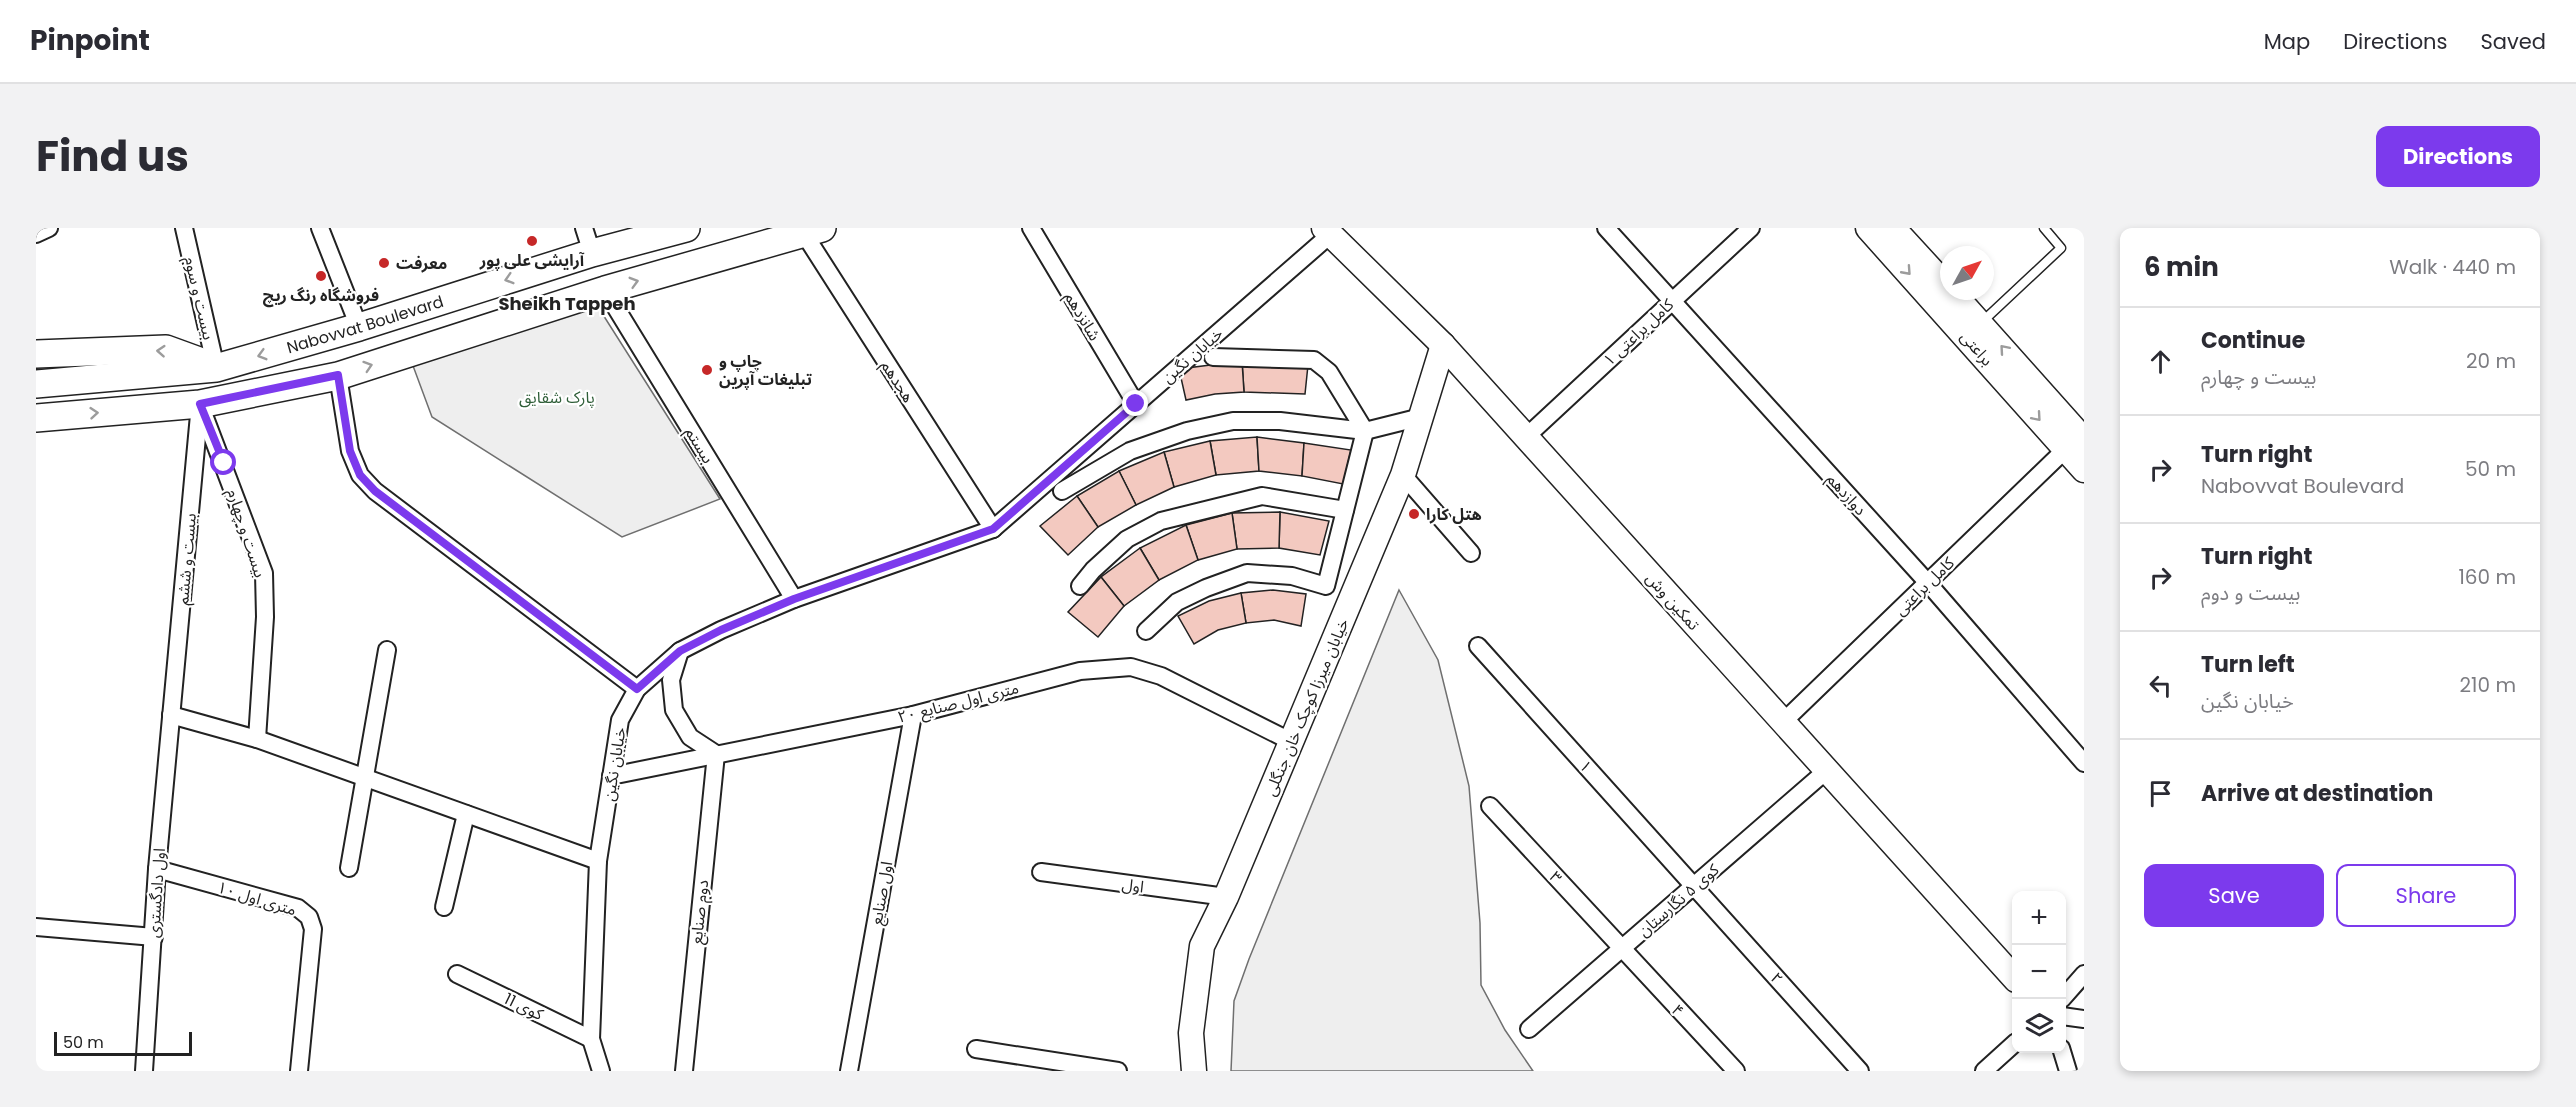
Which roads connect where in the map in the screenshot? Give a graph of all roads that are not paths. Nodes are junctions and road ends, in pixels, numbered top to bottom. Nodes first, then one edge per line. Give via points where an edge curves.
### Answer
1 (49, 228) edge
2 (184, 228) edge
3 (320, 228) edge
4 (686, 228) edge
5 (1030, 228) edge
6 (1606, 228) edge
7 (1751, 228) edge
8 (1868, 228) edge
9 (1893, 228) edge
10 (2044, 228) edge
11 (812, 230) edge
12 (1328, 231) edge
13 (36, 234) edge
14 (588, 241) edge
15 (1940, 279) edge
16 (605, 290) junction
17 (1959, 300) edge
18 (1672, 302) junction
19 (1981, 323) junction
20 (359, 327) junction
21 (1443, 345) junction
22 (36, 354) edge
23 (1213, 357) dead end
24 (216, 368) junction
25 (338, 375) junction
26 (36, 384) edge
27 (200, 404) junction
28 (1136, 404) junction
29 (1421, 417) junction
30 (36, 418) edge
31 (1365, 431) junction
32 (1526, 437) junction
33 (2076, 441) edge
34 (2084, 470) edge
35 (1403, 475) junction
36 (1062, 491) dead end
37 (1345, 510) junction
38 (993, 529) junction
39 (1471, 553) dead end
40 (1927, 582) junction
41 (1080, 586) dead end
42 (794, 599) junction
43 (1146, 631) dead end
44 (1478, 646) dead end
45 (387, 650) dead end
46 (680, 651) junction
47 (637, 689) junction
48 (171, 715) junction
49 (913, 715) junction
50 (1782, 723) junction
51 (257, 739) junction
52 (1292, 742) junction
53 (716, 754) junction
54 (2084, 763) edge
55 (1826, 771) junction
56 (611, 776) junction
57 (366, 778) junction
58 (1490, 806) dead end
59 (466, 814) junction
60 (598, 861) junction
61 (349, 868) dead end
62 (157, 869) junction
63 (1041, 872) dead end
64 (1695, 885) junction
65 (1226, 897) junction
66 (444, 907) dead end
67 (36, 927) edge
68 (154, 937) junction
69 (1621, 949) junction
70 (457, 974) dead end
71 (2084, 974) edge
72 (2012, 976) edge
73 (2066, 994) edge
74 (2066, 1017) edge
75 (2084, 1019) edge
76 (1529, 1029) dead end
77 (591, 1039) junction
78 (2012, 1046) edge
79 (976, 1049) dead end
80 (2063, 1053) edge
81 (144, 1071) edge
82 (299, 1071) edge
83 (601, 1071) edge
84 (684, 1071) edge
85 (849, 1071) edge
86 (1118, 1071) edge
87 (1194, 1071) edge
88 (1736, 1071) edge
89 (1860, 1071) edge
90 (1984, 1071) edge
91 (2068, 1071) edge

1 - 13 street
2 - 24 street, بیست و سوم
3 - 20 street
4 - 14 main road, Nabovvat Boulevard
5 - 28 street, شانزدهم
6 - 18 street, دوازدهم
7 - 18 street, کامل براعتی ۱
8 -> 33 street, براعتی
9 - 15 street, براعتی
10 - 19 lane via 2061,248
16 -> 11 main road
11 - 38 street, هجدهم
12 - 21 street, تمکین وش
12 - 28 street, خیابان نگین
14 -> 20 main road, Nabovvat Boulevard
25 -> 16 main road
16 - 42 street, بیستم
17 - 19 street, براعتی
18 - 32 street, کامل براعتی ۱
18 - 40 street, دوازدهم
33 -> 19 street, براعتی
20 -> 24 main road, Nabovvat Boulevard
21 - 29 street, خیابان میرزا کوچک خان جنگلی
21 - 32 street, تمکین وش
24 -> 22 main road via 166,350
23 - 31 street via 1314,360 1329,372
24 - 26 main road, Nabovvat Boulevard
25 - 27 main road
25 - 47 street via 350,451 360,475 375,491
30 -> 27 main road
27 - 48 street, بیست و ششم
27 - 51 street, بیست و چهارم via 264,573
28 - 38 street, خیابان نگین
29 - 31 street
29 - 35 street, خیابان میرزا کوچک خان جنگلی
31 - 36 street via 1280,421 1233,421 1187,431 1130,451
31 - 37 street
32 - 50 street, تمکین وش
33 - 34 street, براعتی
33 - 40 street, کامل براعتی
35 - 39 street
35 - 52 street, خیابان میرزا کوچک خان جنگلی
37 - 41 street via 1262,496 1170,518 1127,539
37 - 43 street via 1326,586 1292,576 1247,573 1177,602
38 - 42 street, خیابان نگین
40 - 50 street, کامل براعتی
40 - 54 street, دوازدهم
42 - 46 street, خیابان نگین
44 - 64 street, ۱
45 - 57 street
46 - 47 street, خیابان نگین
46 - 53 street via 671,680 674,710 690,737
47 - 56 street, خیابان نگین via 620,720
48 - 51 street
48 - 62 street, اول دادگستری
49 - 52 street, ۲۰ متری اول صنایع via 1080,671 1131,668 1161,676
49 - 53 street, ۲۰ متری اول صنایع
49 - 85 street, اول صنایع
50 - 55 street, تمکین وش
51 - 57 street
52 - 65 street, خیابان میرزا کوچک خان جنگلی
53 - 56 street, ۲۰ متری اول صنایع
53 - 84 street, دوم صنایع
55 - 64 street, کوی ۵ نگارستان
55 - 72 street, تمکین وش
56 - 60 street, خیابان نگین
57 - 59 street
57 - 61 street
58 - 69 street, ۳
59 - 60 street
59 - 66 street
60 - 77 street, خیابان نگین
62 - 68 street, اول دادگستری
62 - 82 street, ۱۰ متری اول via 298,908 309,917 313,930
63 - 65 street, اول
64 - 69 street, کوی ۵ نگارستان
64 - 89 street, ۲
65 - 87 street, خیابان میرزا کوچک خان جنگلی via 1202,946 1191,1033
67 - 68 street
68 - 81 street, اول دادگستری
69 - 76 street, کوی ۵ نگارستان
69 - 88 street, ۴
70 - 77 street, کوی 11
71 - 73 street
74 - 75 street
77 - 83 street, خیابان نگین
78 - 90 street
79 - 86 street
80 - 91 street

